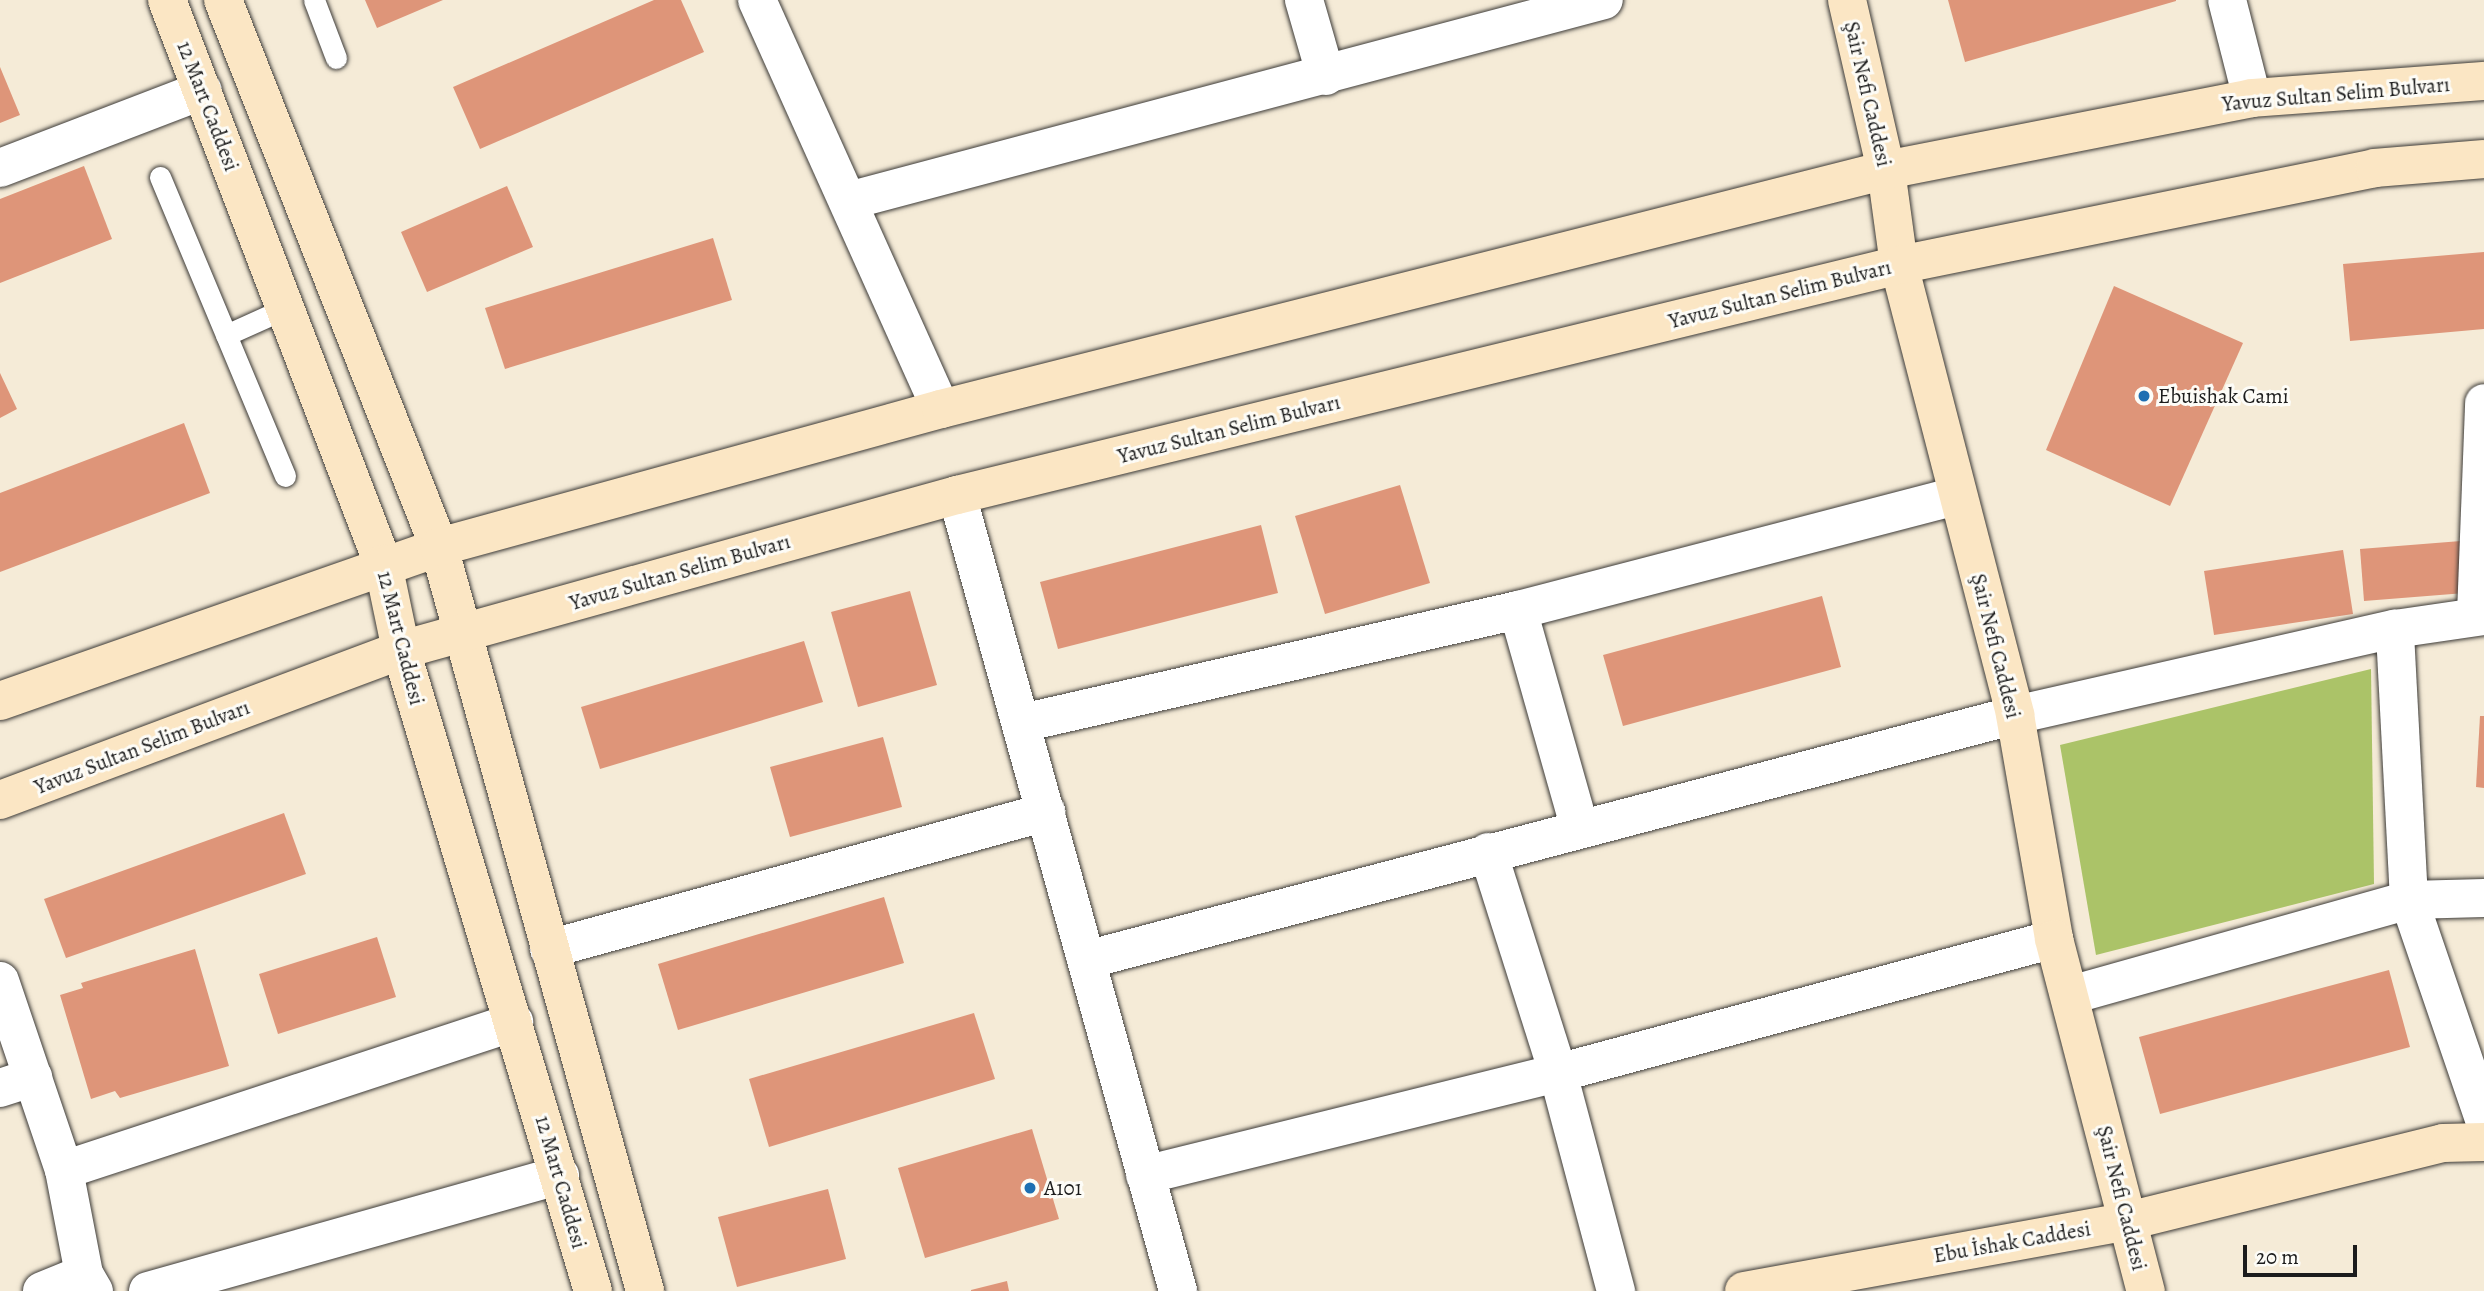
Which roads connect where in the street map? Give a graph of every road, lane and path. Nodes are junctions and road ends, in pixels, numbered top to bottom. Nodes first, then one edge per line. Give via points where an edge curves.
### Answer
1 (167, 0) edge
2 (223, 0) edge
3 (314, 0) edge
4 (757, 0) edge
5 (1304, 0) edge
6 (1604, 0) edge
7 (1847, 0) edge
8 (2227, 0) edge
9 (336, 58) dead end
10 (1326, 76) junction
11 (2484, 81) edge
12 (203, 90) junction
13 (2252, 98) junction
14 (2484, 159) edge
15 (0, 168) edge
16 (1886, 170) junction
17 (160, 177) dead end
18 (848, 201) junction
19 (1899, 265) junction
20 (286, 309) junction
21 (226, 335) junction
22 (2484, 403) edge
23 (941, 409) junction
24 (285, 476) dead end
25 (957, 495) junction
26 (1957, 496) junction
27 (439, 547) junction
28 (383, 564) junction
29 (1518, 610) junction
30 (2480, 616) edge
31 (2395, 629) junction
32 (466, 632) junction
33 (401, 650) junction
34 (0, 701) edge
35 (2015, 715) junction
36 (1022, 723) junction
37 (0, 800) edge
38 (1046, 812) junction
39 (1580, 830) junction
40 (1488, 852) junction
41 (2484, 898) edge
42 (2409, 900) junction
43 (2054, 939) junction
44 (549, 949) junction
45 (1086, 960) junction
46 (0, 981) edge
47 (2071, 995) junction
48 (514, 1022) junction
49 (1558, 1073) junction
50 (16, 1083) edge
51 (2484, 1119) edge
52 (2484, 1142) edge
53 (64, 1170) junction
54 (559, 1175) junction
55 (1145, 1175) junction
56 (2128, 1221) junction
57 (89, 1282) edge
58 (42, 1291) edge
59 (148, 1291) edge
60 (593, 1291) edge
61 (645, 1291) edge
62 (1178, 1291) edge
63 (1616, 1291) edge
64 (1744, 1291) edge
65 (2146, 1291) edge

1 - 12 main road, 12 Mart Caddesi
2 - 27 main road
3 - 9 lane
4 - 18 street
5 - 10 street
6 - 10 street
7 - 16 main road, Şair Nefi Caddesi
8 - 13 street
10 - 18 street
11 - 13 main road, Yavuz Sultan Selim Bulvarı
12 - 15 street
12 - 20 main road, 12 Mart Caddesi
13 - 16 main road, Yavuz Sultan Selim Bulvarı
14 - 19 main road, Yavuz Sultan Selim Bulvarı via 2375,168
16 - 19 main road, Şair Nefi Caddesi
16 - 23 main road, Yavuz Sultan Selim Bulvarı
17 - 21 lane
18 - 23 street
19 - 25 main road, Yavuz Sultan Selim Bulvarı
19 - 26 main road, Şair Nefi Caddesi
20 - 21 lane
20 - 28 main road, 12 Mart Caddesi
21 - 24 lane
22 - 30 street
23 - 27 main road, Yavuz Sultan Selim Bulvarı
25 - 32 main road, Yavuz Sultan Selim Bulvarı
25 - 36 street
26 - 29 street
26 - 35 main road, Şair Nefi Caddesi
27 - 28 main road, Yavuz Sultan Selim Bulvarı
27 - 32 main road
28 - 33 main road, 12 Mart Caddesi
28 - 34 main road, Yavuz Sultan Selim Bulvarı
29 - 36 street
29 - 39 street
30 - 31 street
31 - 35 street
31 - 42 street
32 - 33 main road, Yavuz Sultan Selim Bulvarı
32 - 44 main road
33 - 37 main road, Yavuz Sultan Selim Bulvarı
33 - 48 main road, 12 Mart Caddesi
35 - 39 street
35 - 43 main road, Şair Nefi Caddesi
36 - 38 street
38 - 44 street
38 - 45 street
39 - 40 street
40 - 45 street
40 - 49 street
41 - 42 street
42 - 47 street
42 - 51 street
43 - 47 main road, Şair Nefi Caddesi
43 - 49 street
44 - 61 main road
45 - 55 street
46 - 50 street
47 - 56 main road, Şair Nefi Caddesi
48 - 53 street
48 - 54 main road, 12 Mart Caddesi
49 - 55 street
49 - 63 street
50 - 53 street
52 - 56 main road, Ebu İshak Caddesi via 2443,1143
53 - 57 street
54 - 59 street
54 - 60 main road, 12 Mart Caddesi
55 - 62 street
56 - 64 main road, Ebu İshak Caddesi
56 - 65 main road, Şair Nefi Caddesi
57 - 58 street

